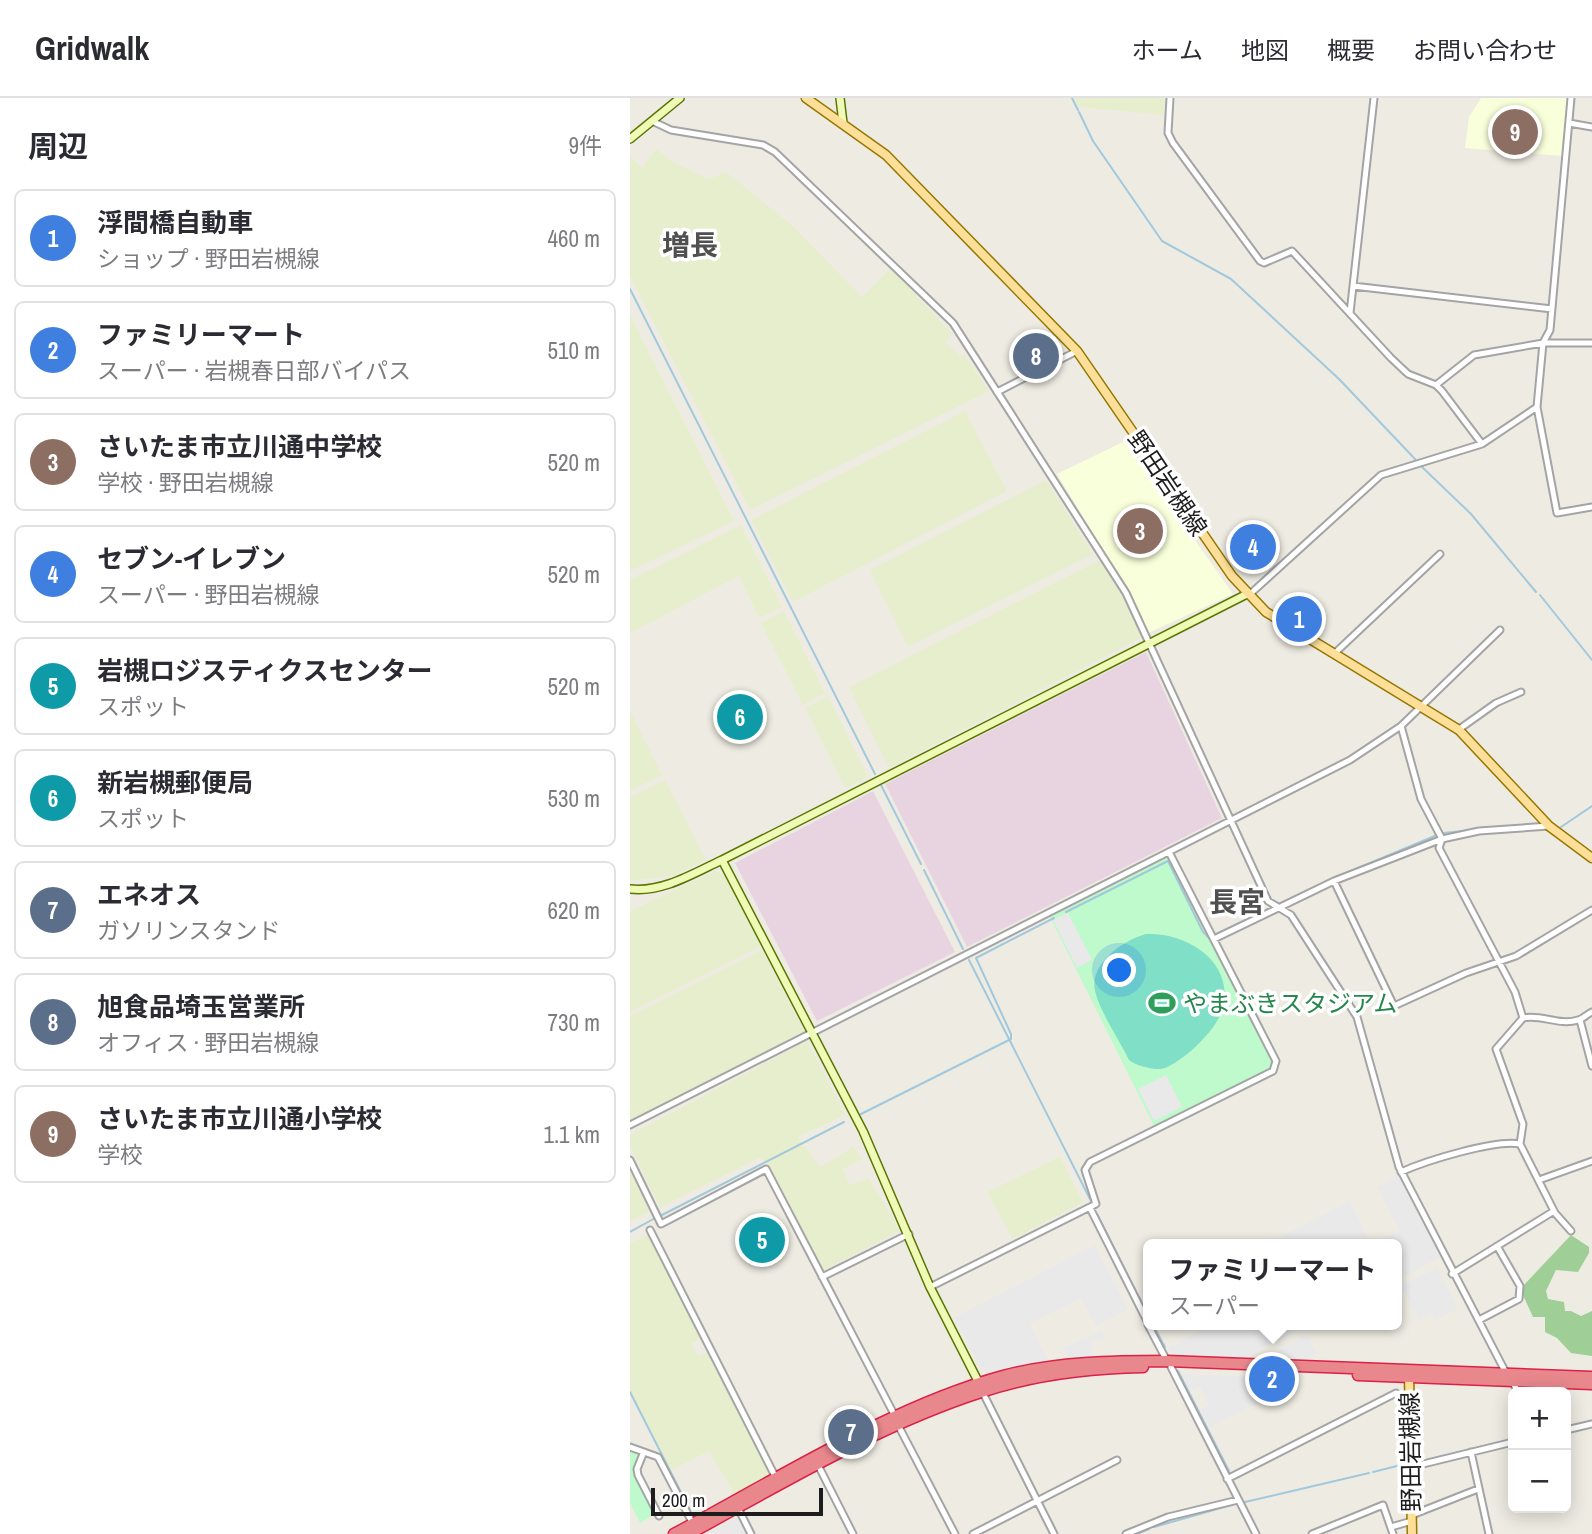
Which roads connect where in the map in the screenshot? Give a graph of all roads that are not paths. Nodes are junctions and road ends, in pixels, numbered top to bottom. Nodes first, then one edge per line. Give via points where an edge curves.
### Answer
1 (680, 98) edge
2 (806, 98) edge
3 (841, 98) edge
4 (1170, 98) edge
5 (1374, 98) edge
6 (1571, 98) edge
7 (652, 121) junction
8 (843, 123) junction
9 (1569, 123) junction
10 (1592, 127) edge
11 (630, 139) edge
12 (1353, 286) junction
13 (1552, 309) junction
14 (1350, 313) junction
15 (1543, 342) junction
16 (1592, 343) edge
17 (1077, 351) junction
18 (1436, 385) junction
19 (997, 391) junction
20 (1537, 407) junction
21 (1482, 444) junction
22 (1592, 507) edge
23 (1440, 554) dead end
24 (1248, 595) junction
25 (1500, 630) dead end
26 (1149, 642) junction
27 (1335, 653) junction
28 (1521, 692) dead end
29 (1422, 705) junction
30 (1401, 726) junction
31 (1458, 730) junction
32 (1230, 820) junction
33 (1549, 826) junction
34 (1441, 837) junction
35 (1169, 852) junction
36 (1592, 858) edge
37 (722, 860) junction
38 (1334, 881) junction
39 (630, 889) edge
40 (1279, 907) junction
41 (1592, 910) edge
42 (1214, 939) junction
43 (1500, 960) junction
44 (1592, 1012) edge
45 (1523, 1017) junction
46 (1580, 1020) junction
47 (812, 1032) junction
48 (1592, 1066) edge
49 (630, 1125) edge
50 (1520, 1144) junction
51 (630, 1160) edge
52 (1592, 1161) edge
53 (1401, 1172) junction
54 (1539, 1180) junction
55 (1090, 1208) junction
56 (1554, 1211) junction
57 (650, 1230) dead end
58 (1571, 1231) dead end
59 (909, 1234) junction
60 (1497, 1246) junction
61 (1452, 1274) junction
62 (822, 1277) junction
63 (930, 1287) junction
64 (1143, 1314) edge
65 (1479, 1320) junction
66 (1151, 1330) edge
67 (1169, 1364) junction
68 (1409, 1374) junction
69 (1509, 1377) junction
70 (1592, 1377) edge
71 (1592, 1384) edge
72 (981, 1387) junction
73 (1515, 1387) edge
74 (1396, 1393) dead end
75 (897, 1422) junction
76 (1592, 1424) edge
77 (1571, 1429) edge
78 (1508, 1443) edge
79 (630, 1447) edge
80 (1471, 1452) junction
81 (643, 1454) dead end
82 (1117, 1461) dead end
83 (818, 1465) junction
84 (1410, 1467) junction
85 (776, 1478) junction
86 (1227, 1479) junction
87 (1478, 1489) junction
88 (1238, 1500) junction
89 (1038, 1501) junction
90 (737, 1508) junction
91 (659, 1516) dead end
92 (1412, 1518) junction
93 (1391, 1527) junction
94 (691, 1529) edge
95 (674, 1534) edge
96 (751, 1534) edge
97 (853, 1534) edge
98 (955, 1534) edge
99 (973, 1534) edge
100 (1054, 1534) edge
101 (1126, 1534) edge
102 (1256, 1534) edge
103 (1312, 1534) edge
104 (1393, 1534) edge
105 (1412, 1534) edge
106 (1489, 1534) edge

1 - 7 street
2 - 8 main road, 野田岩槻線
3 - 8 street
4 - 14 street via 1168,133 1172,143 1260,261 1292,251
5 - 12 street
6 - 9 street
7 - 11 street
7 - 19 street via 671,130 763,145 775,152 934,301
8 - 17 main road, 野田岩槻線 via 886,155
9 - 10 street
9 - 13 street
12 - 13 street
12 - 14 street
13 - 15 street via 1550,330
14 - 18 street via 1408,374
15 - 16 street
15 - 18 street via 1474,355
15 - 20 street
17 - 19 street
17 - 24 main road, 野田岩槻線
18 - 21 street
19 - 26 street via 1109,564
20 - 21 street
20 - 22 street via 1558,513
21 - 24 street via 1381,475
23 - 27 street
24 - 26 street
24 - 27 main road, 野田岩槻線 via 1266,612
25 - 29 street
26 - 32 street
26 - 37 street
27 - 29 main road, 野田岩槻線
28 - 31 street
29 - 30 street
29 - 31 main road, 野田岩槻線
30 - 32 street via 1350,760
30 - 34 street via 1420,799
31 - 33 main road, 野田岩槻線
32 - 35 street
32 - 40 street via 1268,901
33 - 34 street
33 - 36 main road, 野田岩槻線
34 - 38 street
34 - 43 street via 1438,848
35 - 42 street
35 - 47 street
37 - 39 street via 662,886
37 - 47 street
38 - 40 street
38 - 43 street via 1394,1006
40 - 42 street
40 - 53 street via 1290,915 1357,1017
41 - 43 street via 1532,948
42 - 55 street via 1276,1061 1273,1071 1090,1162 1085,1170 1097,1199
43 - 45 street
44 - 46 street
45 - 46 street
45 - 50 street via 1496,1049 1523,1124
46 - 48 street
47 - 49 street
47 - 59 street
50 - 53 street via 1507,1142 1433,1157
50 - 54 street
51 - 62 street via 661,1224 766,1169
52 - 54 street
53 - 61 street
54 - 56 street
55 - 63 street
55 - 64 street
56 - 58 street
56 - 60 street
57 - 85 street
59 - 62 street
59 - 63 street
60 - 61 street
60 - 65 street via 1520,1286 1519,1299
61 - 65 street
62 - 75 street
63 - 72 street
65 - 69 street
66 - 67 street
67 - 68 highway
67 - 72 highway via 1086,1370
67 - 86 street
68 - 69 highway
68 - 84 main road, 野田岩槻線
69 - 70 highway
69 - 71 highway
69 - 73 street
72 - 75 highway
72 - 89 street
74 - 86 street
75 - 83 highway
75 - 85 highway
75 - 98 street
76 - 77 street
78 - 80 street
79 - 94 street via 658,1457
80 - 84 street
80 - 87 street
81 - 91 street via 638,1475
82 - 89 street
83 - 90 highway
83 - 97 street
84 - 92 main road, 野田岩槻線
85 - 94 highway
86 - 88 street
87 - 92 street
87 - 106 street
88 - 101 street via 1168,1517
88 - 102 street
89 - 99 street
89 - 100 street
90 - 94 highway
90 - 96 street
92 - 93 street
92 - 105 main road, 野田岩槻線
93 - 103 street via 1383,1505
93 - 104 street
94 - 95 highway

